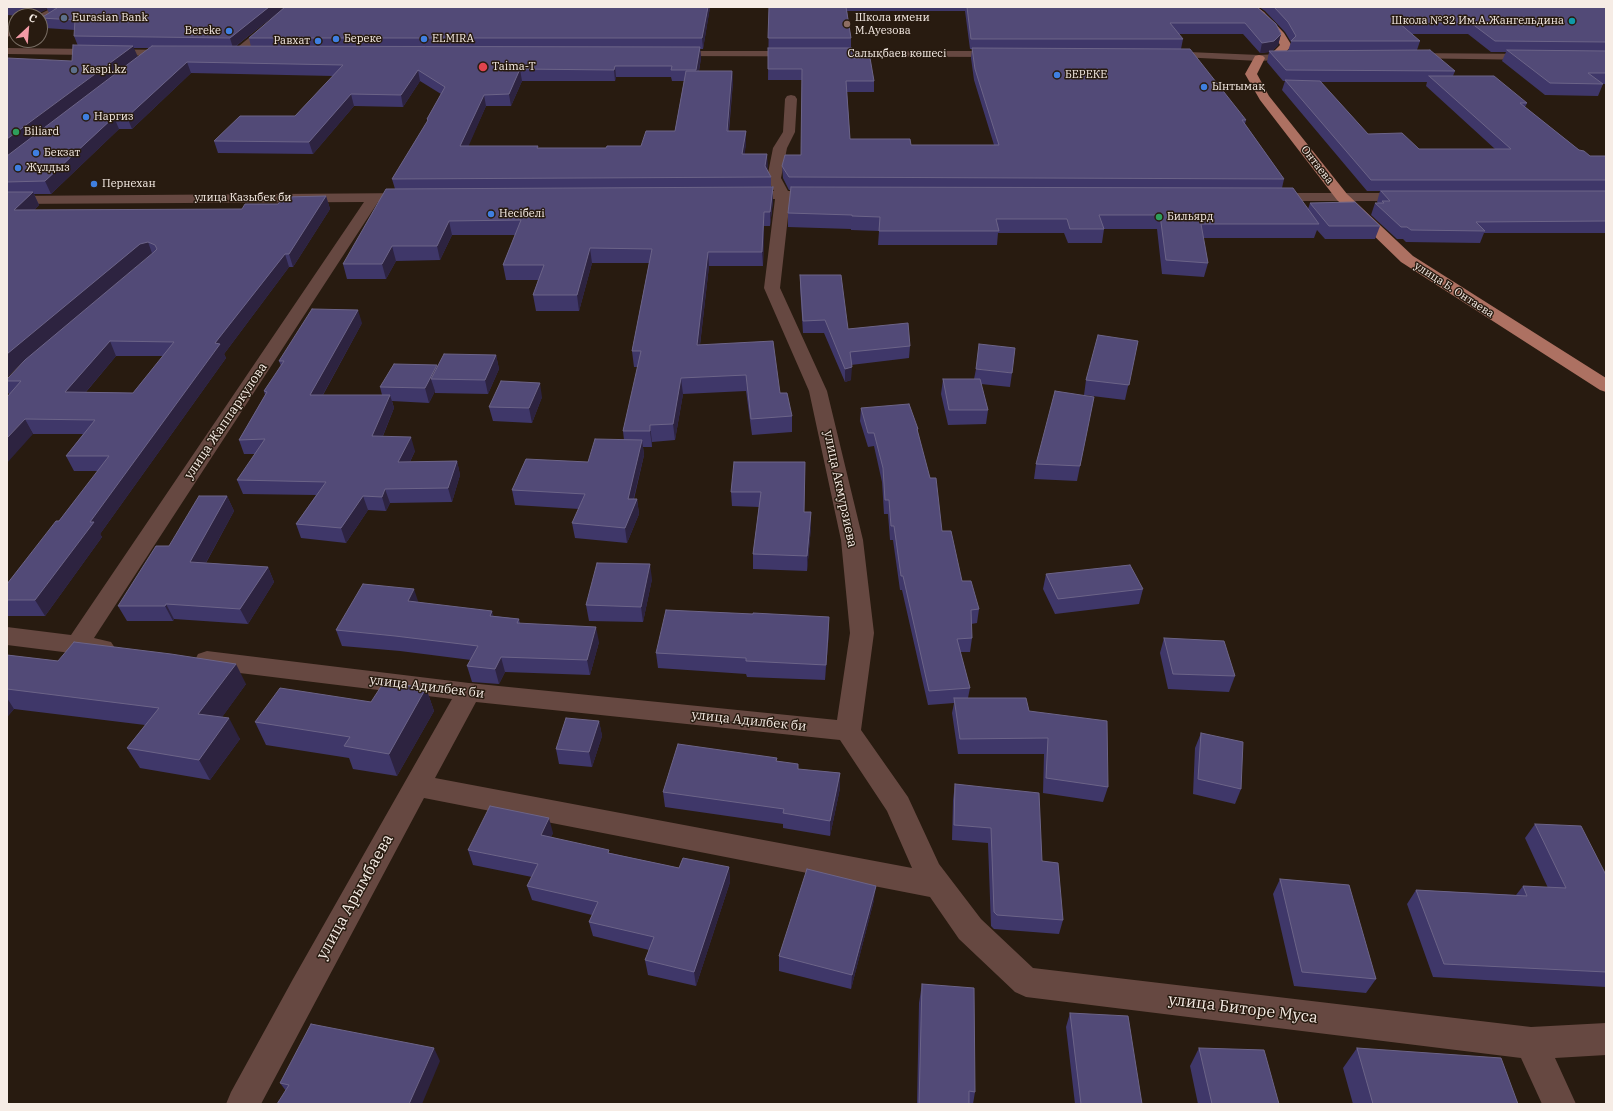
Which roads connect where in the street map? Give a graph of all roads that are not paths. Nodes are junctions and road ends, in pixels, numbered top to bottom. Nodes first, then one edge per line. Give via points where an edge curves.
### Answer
1 (62, 7) edge
2 (293, 7) edge
3 (1250, 7) edge
4 (48, 14) edge
5 (7, 51) edge
6 (254, 52) edge
7 (153, 53) junction
8 (184, 53) edge
9 (660, 54) edge
10 (1010, 54) edge
11 (1154, 54) edge
12 (1275, 56) junction
13 (1310, 56) edge
14 (1394, 56) edge
15 (1543, 57) edge
16 (1259, 58) junction
17 (140, 63) edge
18 (792, 99) dead end
19 (728, 195) edge
20 (783, 195) junction
21 (831, 195) edge
22 (1254, 196) edge
23 (374, 197) junction
24 (429, 197) edge
25 (1342, 197) junction
26 (1422, 197) edge
27 (7, 200) edge
28 (1407, 259) joint
29 (1606, 386) edge
30 (7, 636) edge
31 (77, 645) junction
32 (124, 650) edge
33 (187, 658) edge
34 (470, 692) junction
35 (848, 732) junction
36 (417, 786) junction
37 (934, 879) junction
38 (1606, 1039) edge
39 (1531, 1043) junction
40 (242, 1104) edge
41 (1559, 1104) edge

1 - 4 street
2 - 6 street via 234,52
3 - 12 main road via 1279,33 1286,46
5 - 7 street
7 - 8 street
7 - 17 street
9 - 10 street, Салықбаев көшесі
11 - 16 street
12 - 13 street
12 - 16 street
14 - 15 street
16 - 25 main road, Онтаева via 1251,74 1264,97
18 - 20 street via 789,132 780,148 774,178
19 - 20 street
20 - 21 street
20 - 35 street, улица Акмурзиева via 772,288 818,391 852,540 862,633
22 - 25 street
23 - 24 street, улица Казыбек би
23 - 27 street, улица Казыбек би
23 - 31 street, улица Жаппаркулова
25 - 26 street
25 - 28 main road, Онтаева
28 - 29 main road, улица Б. Онтаева
30 - 31 street
31 - 32 street
33 - 34 street, улица Адилбек би
34 - 35 street, улица Адилбек би
34 - 36 street, улица Арымбаева
35 - 37 street via 898,805
36 - 37 street
36 - 40 street, улица Арымбаева
37 - 39 street, улица Биторе Муса via 970,929 1026,982
38 - 39 street, улица Биторе Муса
39 - 41 street

